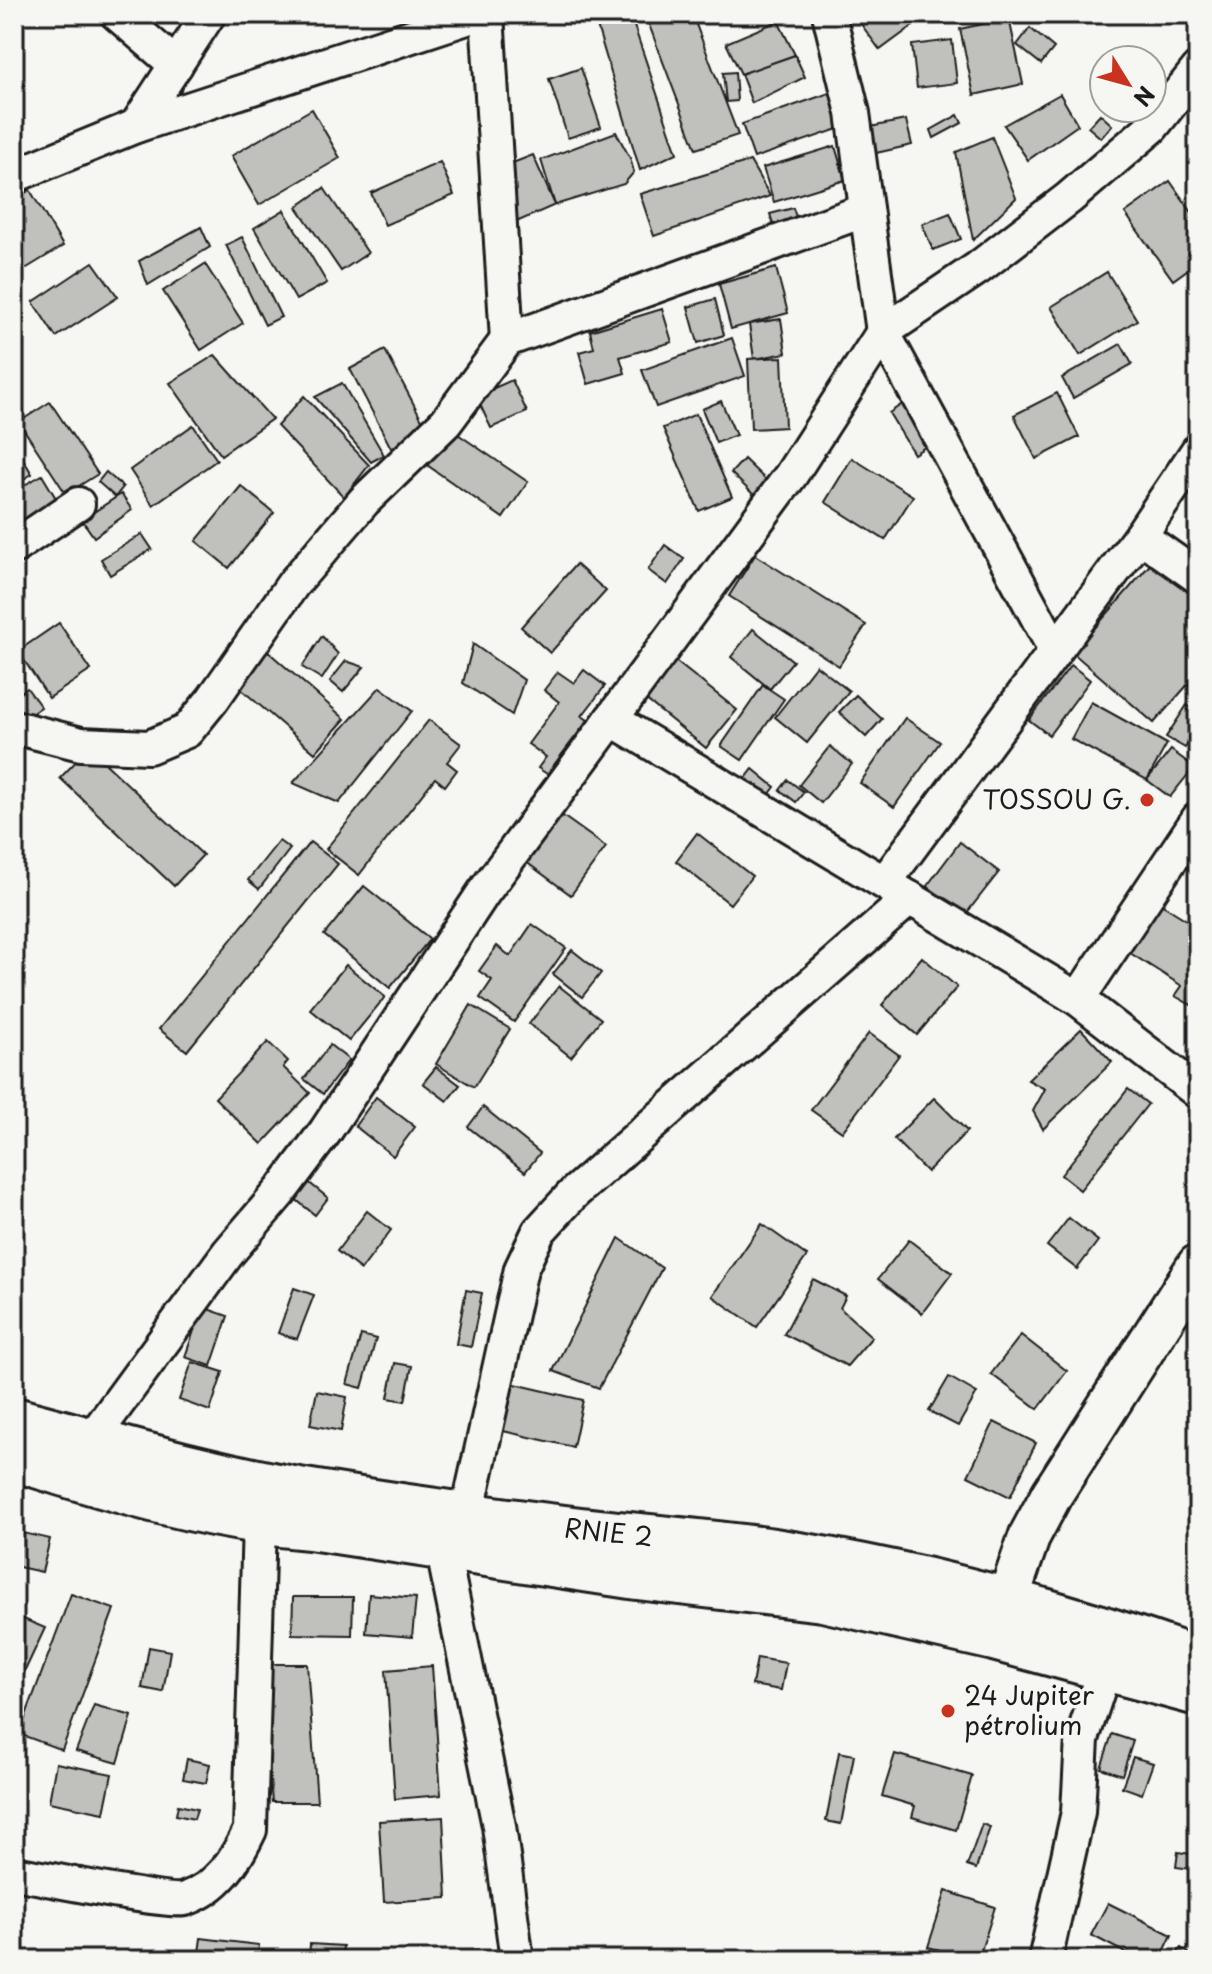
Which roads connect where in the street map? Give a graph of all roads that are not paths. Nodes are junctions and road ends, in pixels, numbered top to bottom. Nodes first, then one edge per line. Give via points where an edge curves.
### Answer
1 (117, 14) edge
2 (209, 14) edge
3 (479, 14) edge
4 (487, 14) edge
5 (829, 14) edge
6 (176, 65) junction
7 (1198, 69) edge
8 (136, 126) junction
9 (14, 176) edge
10 (866, 210) junction
11 (883, 332) junction
12 (507, 340) junction
13 (1198, 450) edge
14 (78, 504) dead end
15 (1140, 536) junction
16 (14, 547) edge
17 (1198, 577) edge
18 (1055, 650) junction
19 (611, 719) junction
20 (14, 727) edge
21 (1198, 819) edge
22 (897, 890) junction
23 (1078, 999) junction
24 (1198, 1092) edge
25 (1198, 1265) edge
26 (14, 1420) edge
27 (91, 1440) junction
28 (14, 1458) edge
29 (259, 1523) junction
30 (455, 1531) junction
31 (1001, 1618) junction
32 (1198, 1660) edge
33 (1105, 1669) junction
34 (1198, 1693) edge
35 (14, 1873) edge
36 (517, 1960) edge
37 (1045, 1960) edge

1 - 6 street
2 - 6 street
3 - 8 street
4 - 12 street
5 - 10 street via 853,113
6 - 8 street
7 - 11 street via 1152,127 1069,198
8 - 9 street
10 - 11 street
10 - 12 street
11 - 18 street
11 - 19 street via 791,475
12 - 20 street via 446,422 364,501 293,584 187,731 149,747 81,744
13 - 15 street
14 - 16 street
15 - 17 street
15 - 18 street
18 - 22 street
19 - 22 street
19 - 27 street via 484,892 325,1132 228,1253
21 - 23 street
22 - 23 street
22 - 30 street via 539,1231 521,1269
23 - 24 street
25 - 31 street via 1052,1494 1030,1535
26 - 27 highway, RNIE 2 / RNIE 2
27 - 30 highway, RNIE 2 / RNIE 2
28 - 29 highway, RNIE 2 / RNIE 2 via 120,1492
29 - 30 highway, RNIE 2 / RNIE 2
29 - 35 street via 250,1830 237,1857 211,1887 181,1901
30 - 31 highway, RNIE 2 / RNIE 2 via 774,1551 904,1576
30 - 36 street
31 - 32 highway, RNIE 2 / RNIE 2 via 1109,1629
31 - 33 highway, RNIE 2 / RNIE 2
33 - 34 highway, RNIE 2 / RNIE 2
33 - 37 street via 1082,1739 1078,1812

